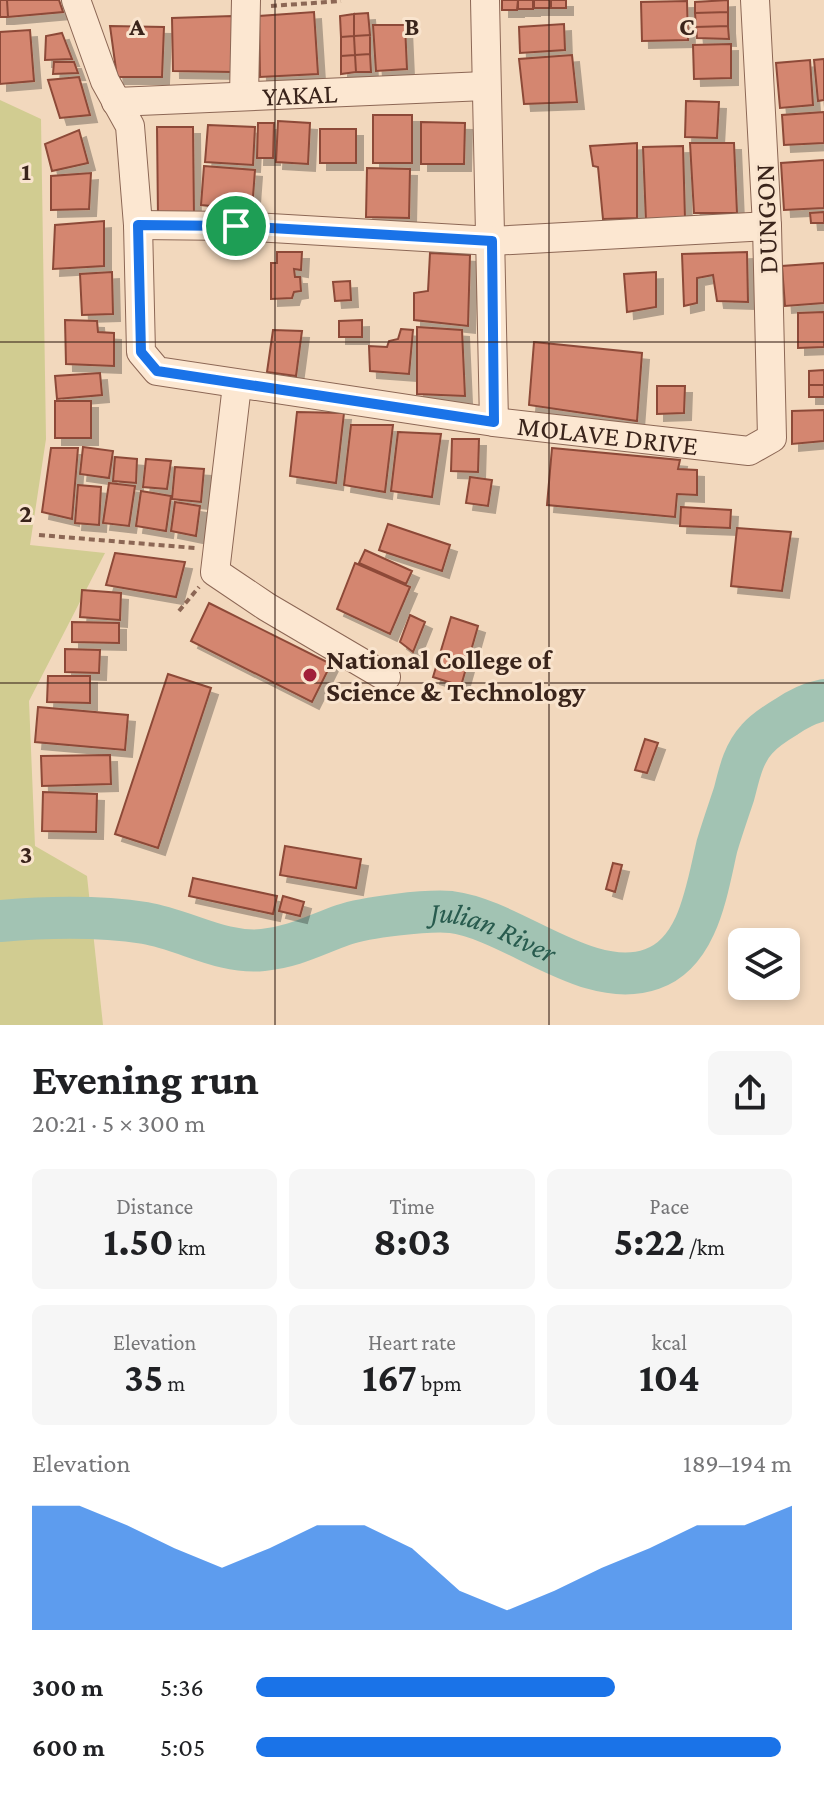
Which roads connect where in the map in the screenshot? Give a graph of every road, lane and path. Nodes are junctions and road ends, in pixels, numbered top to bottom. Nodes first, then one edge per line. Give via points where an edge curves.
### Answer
1 (76, 0) edge
2 (485, 0) edge
3 (755, 0) edge
4 (341, 1) edge
5 (245, 4) edge
6 (485, 86) junction
7 (244, 96) junction
8 (116, 102) junction
9 (138, 225) junction
10 (767, 226) junction
11 (492, 241) junction
12 (237, 385) junction
13 (494, 422) junction
14 (772, 438) joint
15 (39, 535) dead end
16 (217, 550) junction
17 (386, 677) dead end

1 - 8 street
2 - 6 street
3 - 10 street, DUNGON
4 - 5 path
5 - 7 street
6 - 7 street, YAKAL
6 - 11 street
7 - 8 street, YAKAL
8 - 9 street via 130,126
9 - 11 street
9 - 12 street, MOLAVE DRIVE via 141,352 157,371
10 - 11 street
10 - 14 street, DUNGON
11 - 13 street
12 - 13 street, MOLAVE DRIVE
12 - 16 street
13 - 14 street, MOLAVE DRIVE via 749,451
15 - 16 path
16 - 17 street via 215,572

